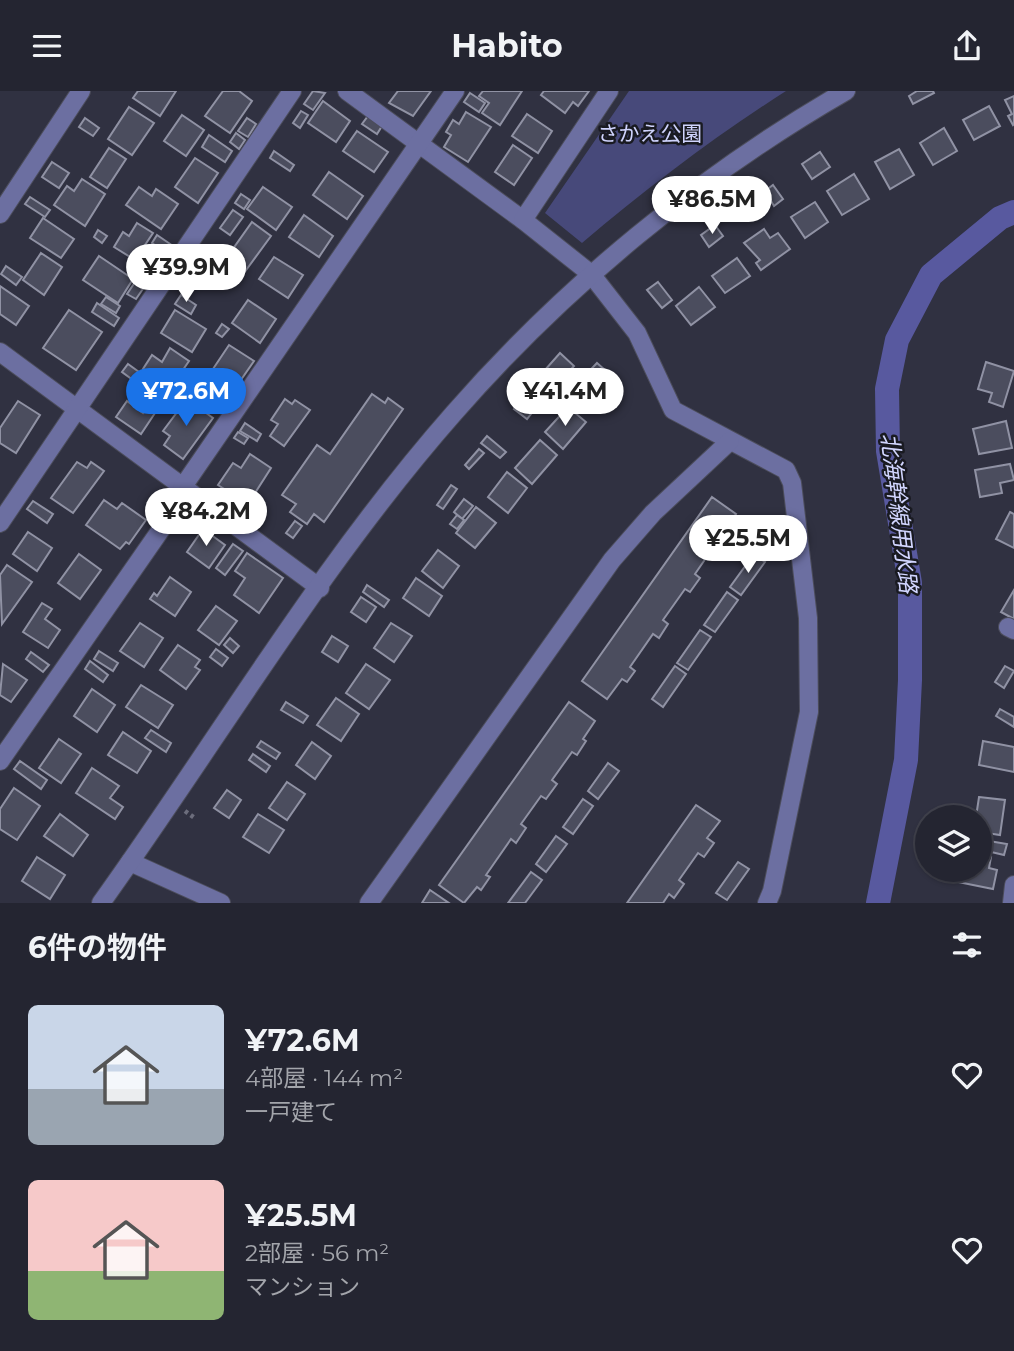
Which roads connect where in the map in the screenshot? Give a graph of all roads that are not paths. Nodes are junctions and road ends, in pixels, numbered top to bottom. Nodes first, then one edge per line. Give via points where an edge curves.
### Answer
1 (81, 91) edge
2 (292, 91) edge
3 (347, 91) edge
4 (455, 91) edge
5 (609, 91) edge
6 (846, 91) edge
7 (420, 143) junction
8 (0, 213) edge
9 (523, 220) junction
10 (591, 274) junction
11 (0, 352) edge
12 (78, 409) junction
13 (730, 441) junction
14 (185, 490) junction
15 (0, 523) edge
16 (320, 588) junction
17 (0, 761) edge
18 (130, 862) junction
19 (1014, 885) edge
20 (101, 903) edge
21 (220, 903) edge
22 (369, 903) edge
23 (766, 903) edge
24 (1012, 903) edge

1 - 8 street
2 - 12 street
3 - 7 street
4 - 7 street
5 - 9 street
6 - 10 street via 744,156
7 - 9 street
7 - 14 street
9 - 10 street
10 - 13 street via 637,333 673,410
10 - 16 street via 453,414
11 - 12 street
12 - 14 street
12 - 15 street
13 - 22 street via 653,513 612,561
13 - 23 street via 786,470 792,483 808,618 809,712
14 - 16 street
14 - 17 street
16 - 18 street
18 - 20 street
18 - 21 street
19 - 24 street

